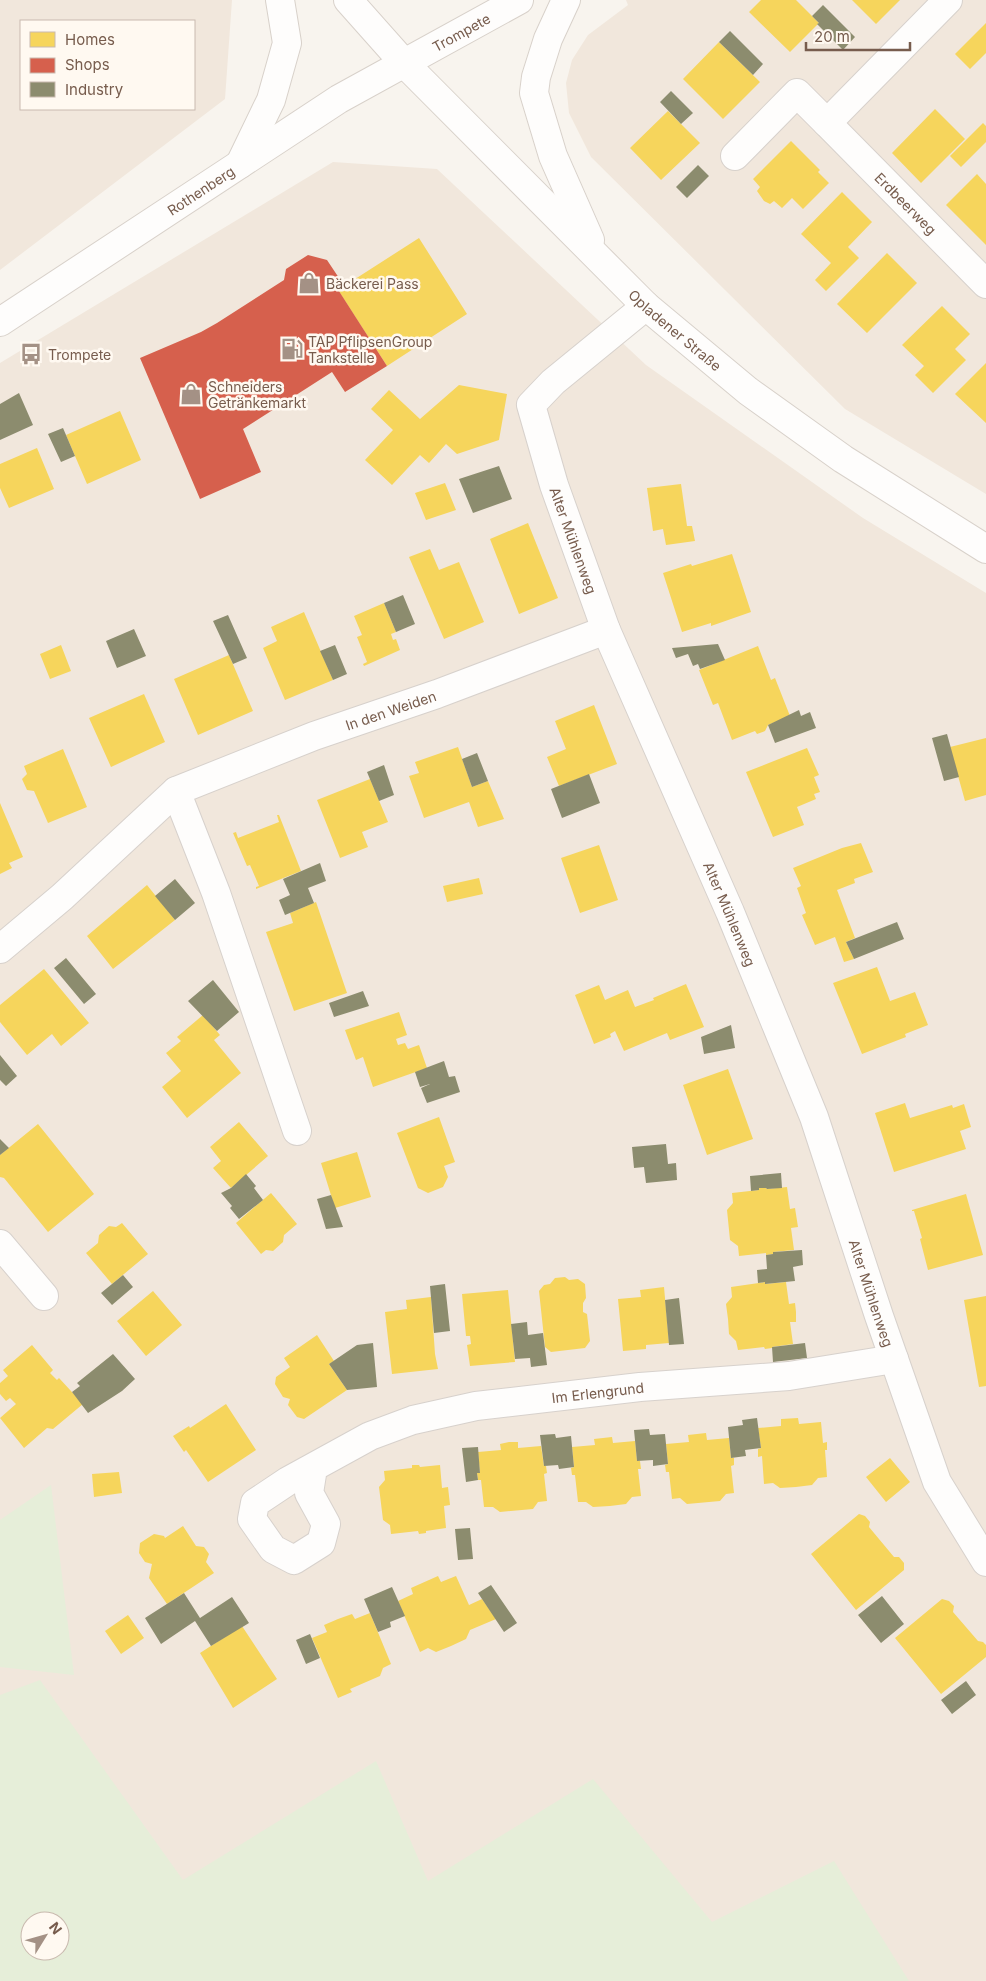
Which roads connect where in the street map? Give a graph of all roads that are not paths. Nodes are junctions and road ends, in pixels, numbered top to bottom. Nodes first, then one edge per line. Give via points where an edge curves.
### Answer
1 (280, 0) edge
2 (348, 0) edge
3 (519, 0) edge
4 (566, 0) edge
5 (948, 0) edge
6 (404, 63) junction
7 (827, 123) junction
8 (735, 156) dead end
9 (240, 165) junction
10 (595, 253) junction
11 (986, 284) edge
12 (646, 306) junction
13 (0, 322) edge
14 (986, 549) edge
15 (606, 630) junction
16 (176, 792) junction
17 (0, 949) edge
18 (297, 1131) dead end
19 (0, 1244) edge
20 (44, 1296) dead end
21 (894, 1359) junction
22 (313, 1468) dead end
23 (986, 1562) edge

1 - 9 street via 287,43 271,100
2 - 6 street, Opladener Straße
3 - 6 street, Trompete
4 - 10 street via 548,39 534,93 553,156
5 - 7 street
6 - 9 street, Rothenberg via 339,99
6 - 10 street, Opladener Straße
7 - 8 street, Erdbeerweg via 797,93
7 - 11 street, Erdbeerweg
9 - 13 street, Rothenberg
10 - 12 street, Opladener Straße
12 - 14 street, Opladener Straße via 748,391 843,459
12 - 15 street, Alter Mühlenweg via 553,382 531,405 554,484
15 - 16 street, In den Weiden via 314,736
15 - 21 street, Alter Mühlenweg via 730,912 814,1117
16 - 17 street, In den Weiden
16 - 18 street via 216,893
19 - 20 street
21 - 22 street, Im Erlengrund via 789,1376 640,1387 476,1406 413,1420 370,1436
21 - 23 street, Alter Mühlenweg via 937,1482

